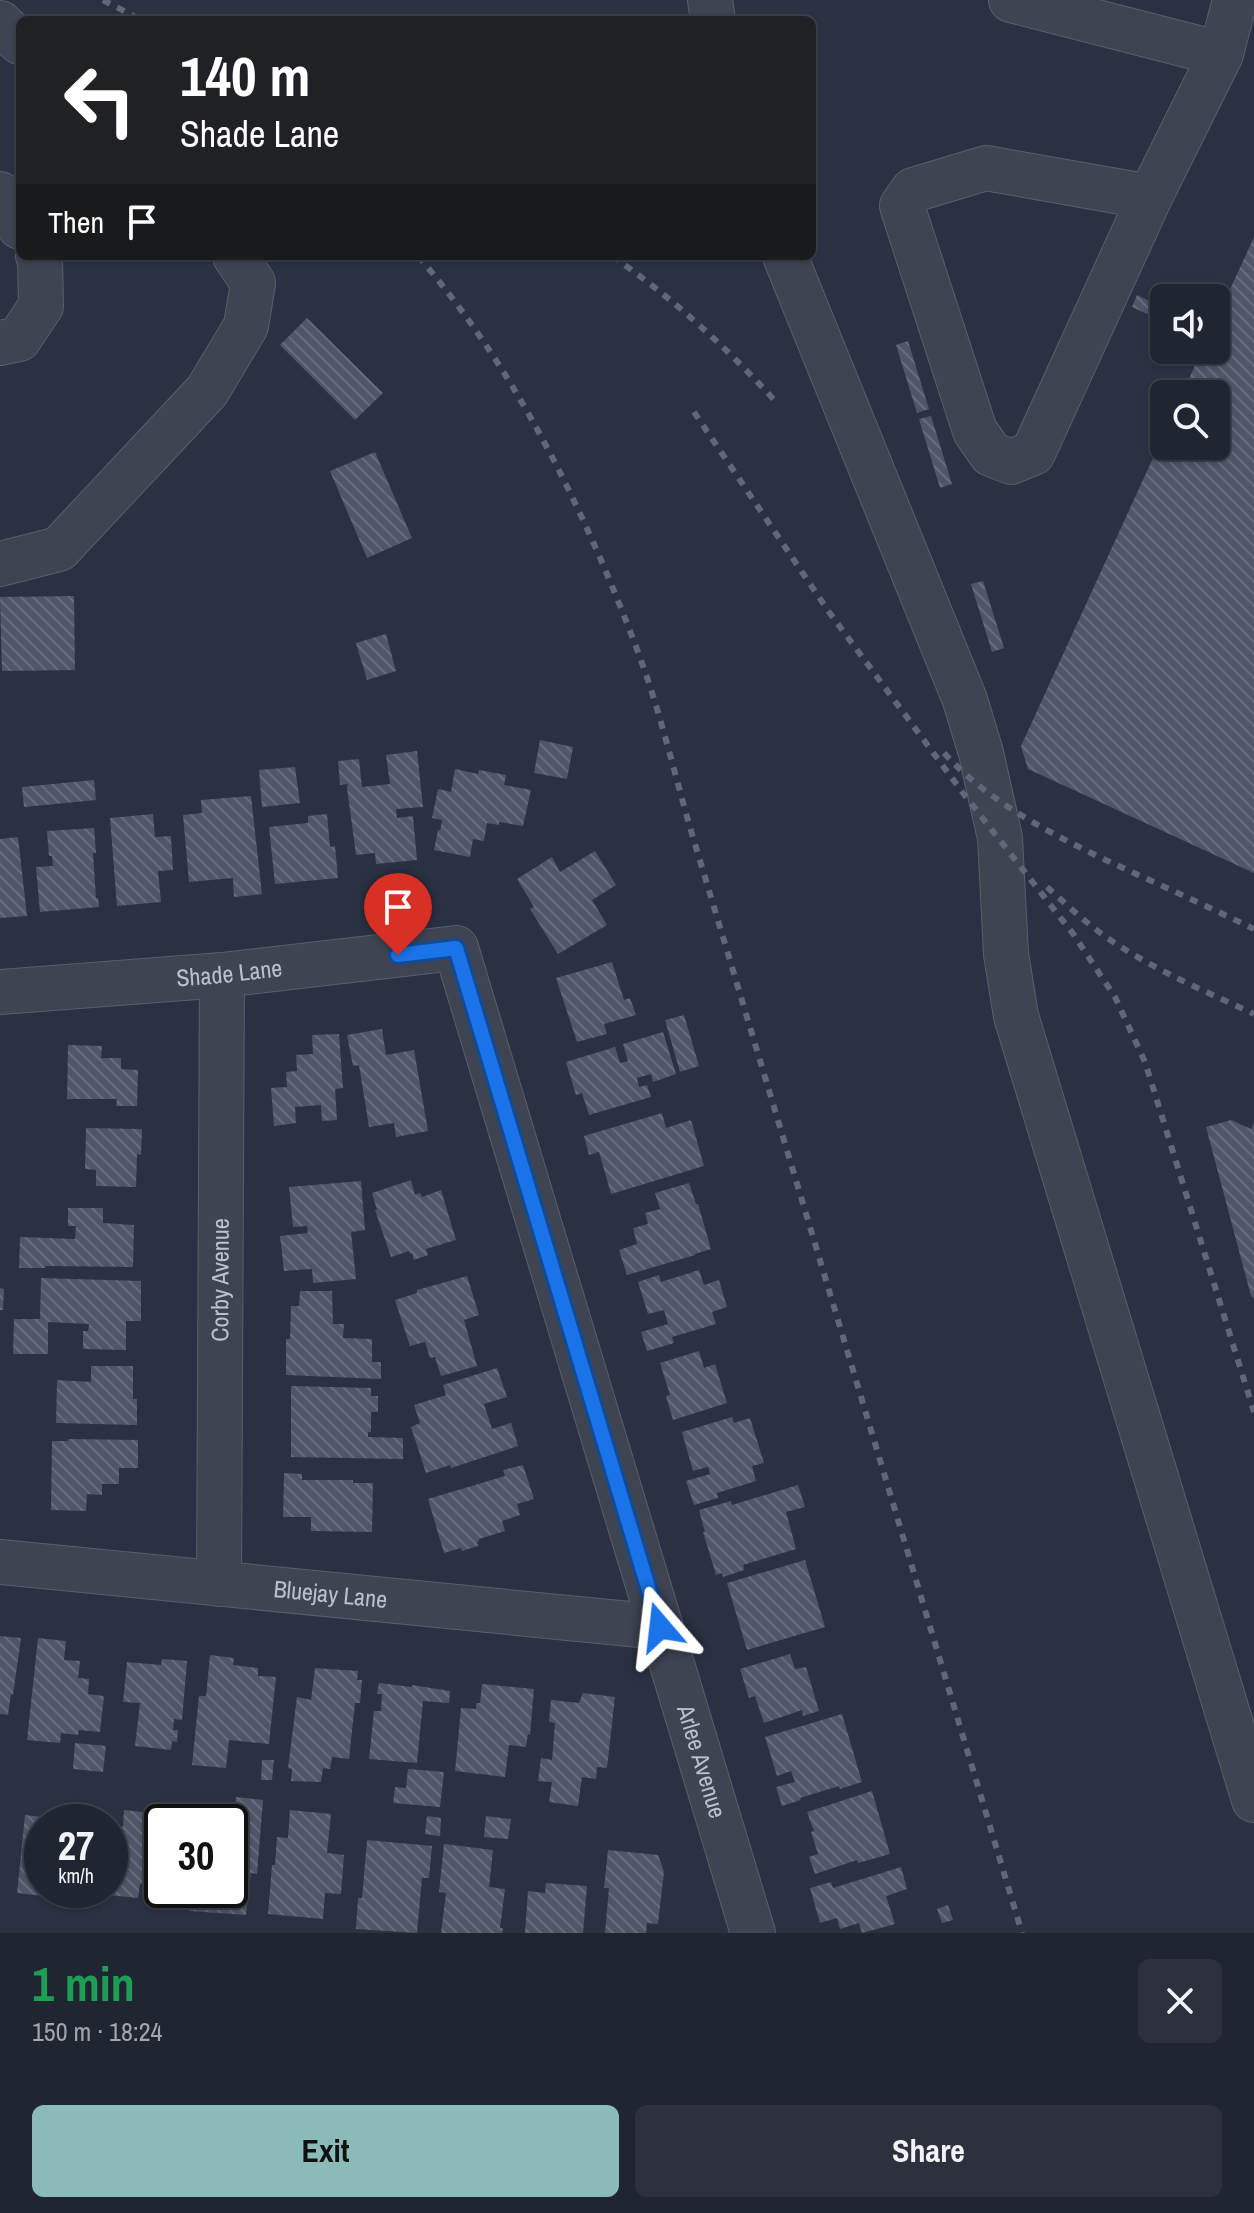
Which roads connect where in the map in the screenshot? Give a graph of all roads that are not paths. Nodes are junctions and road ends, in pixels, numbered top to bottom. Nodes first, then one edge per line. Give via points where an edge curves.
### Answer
1 (1011, 0) edge
2 (1235, 0) edge
3 (0, 23) edge
4 (16, 38) edge
5 (1221, 54) junction
6 (0, 194) edge
7 (1150, 197) junction
8 (16, 220) edge
9 (40, 260) edge
10 (238, 260) edge
11 (787, 260) edge
12 (0, 343) edge
13 (0, 564) edge
14 (456, 948) joint
15 (222, 975) junction
16 (0, 992) edge
17 (0, 1562) edge
18 (219, 1584) junction
19 (660, 1627) junction
20 (1254, 1800) edge
21 (753, 1933) edge

1 - 5 street
2 - 5 street
3 - 4 street
5 - 7 street
6 - 8 street
7 - 7 street via 1033,453 1011,462 991,454 975,431 902,206 913,190 986,168
9 - 12 street via 41,306 19,339
10 - 13 street via 253,283 246,326 207,391 59,549
11 - 20 street via 965,700 1000,838 1006,954 1016,1016
14 - 15 street, Shade Lane
14 - 19 street, Arlee Avenue
15 - 16 street, Shade Lane
15 - 18 street, Corby Avenue
17 - 18 street, Bluejay Lane
18 - 19 street, Bluejay Lane
19 - 21 street, Arlee Avenue

